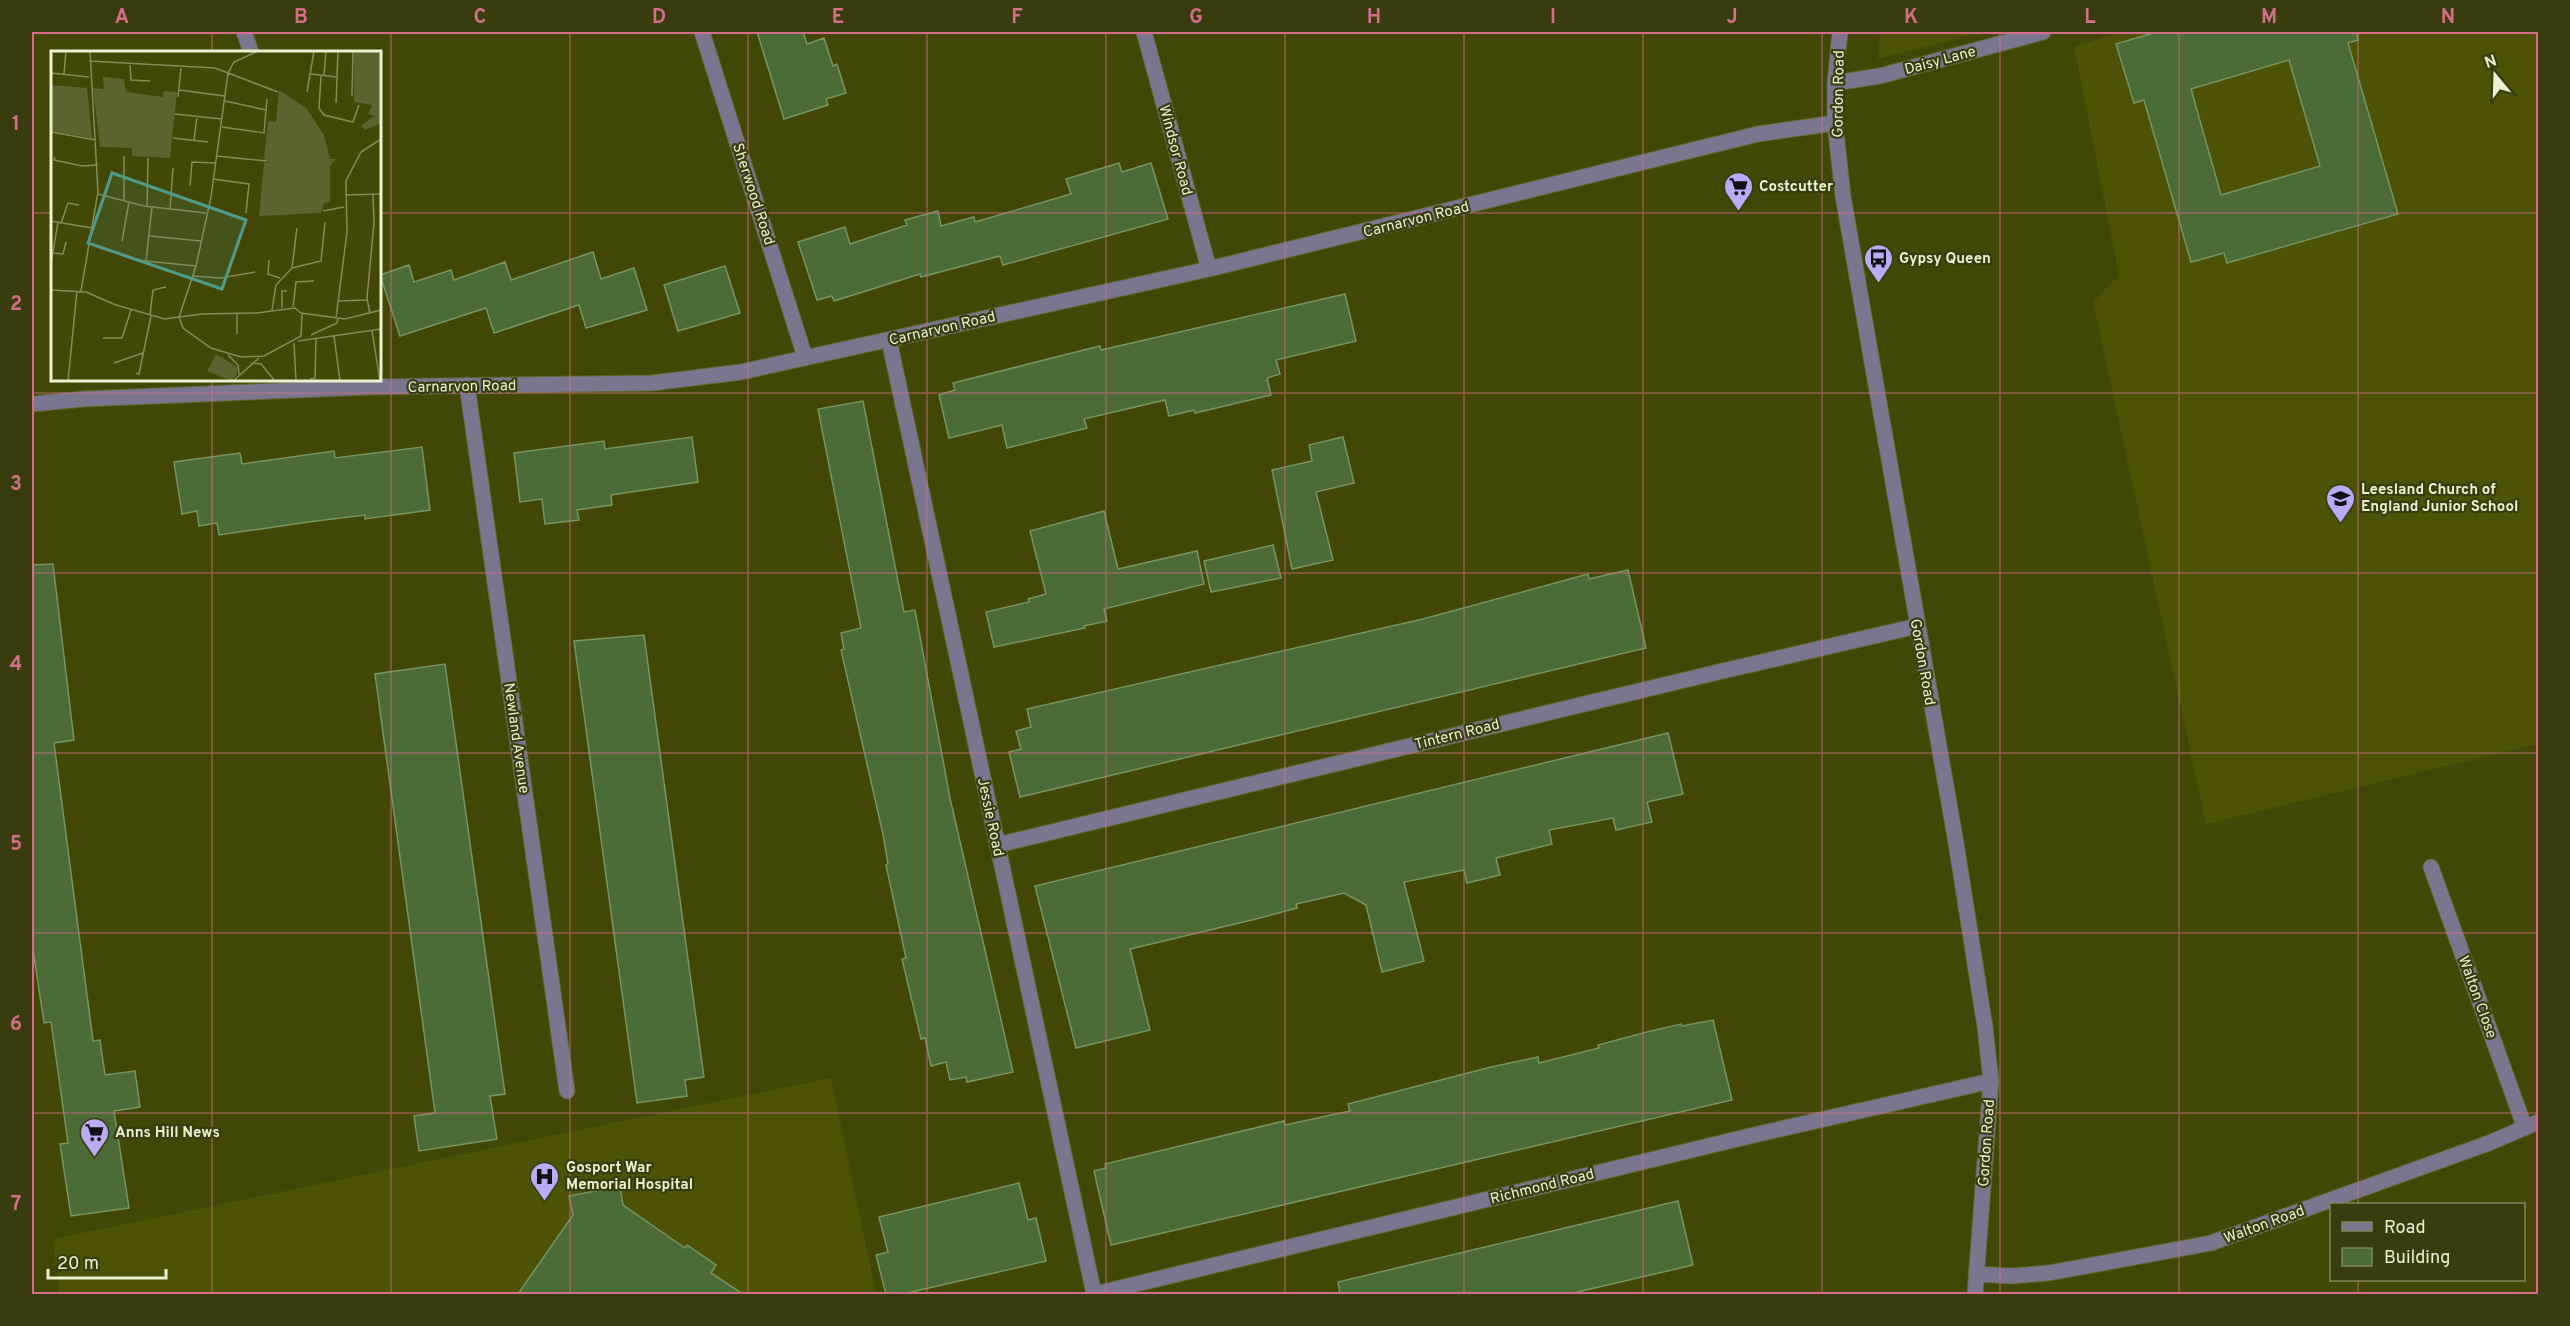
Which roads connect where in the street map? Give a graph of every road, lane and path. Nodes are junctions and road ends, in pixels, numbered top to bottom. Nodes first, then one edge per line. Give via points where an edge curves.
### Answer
1 (244, 32) edge
2 (702, 32) edge
3 (1144, 32) edge
4 (1840, 32) edge
5 (2043, 32) edge
6 (251, 51) edge
7 (1835, 83) junction
8 (1835, 123) junction
9 (1209, 269) junction
10 (889, 340) junction
11 (805, 357) junction
12 (367, 383) edge
13 (467, 386) junction
14 (32, 404) edge
15 (1917, 626) junction
16 (997, 845) junction
17 (2431, 867) dead end
18 (1990, 1081) junction
19 (567, 1091) dead end
20 (2532, 1125) edge
21 (1977, 1274) junction
22 (1095, 1294) edge
23 (1975, 1294) edge

1 - 6 street
2 - 11 street, Sherwood Road
3 - 9 street, Windsor Road
4 - 7 street, Gordon Road
5 - 7 street, Daisy Lane via 1880,76
7 - 8 street, Gordon Road
8 - 9 street, Carnarvon Road via 1758,134
8 - 15 street, Gordon Road via 1843,196
9 - 10 street, Carnarvon Road
10 - 11 street, Carnarvon Road
10 - 16 street, Jessie Road
11 - 13 street, Carnarvon Road via 741,372 676,381
12 - 13 street, Carnarvon Road
12 - 14 street, Carnarvon Road
13 - 19 street, Newland Avenue
15 - 16 street, Tintern Road
15 - 18 street, Gordon Road via 1956,843
16 - 22 street, Jessie Road
17 - 20 street, Walton Close
18 - 21 street, Gordon Road
18 - 22 street, Richmond Road
20 - 21 street, Walton Road via 2470,1151 2211,1243 2049,1273
21 - 23 street, Gordon Road

